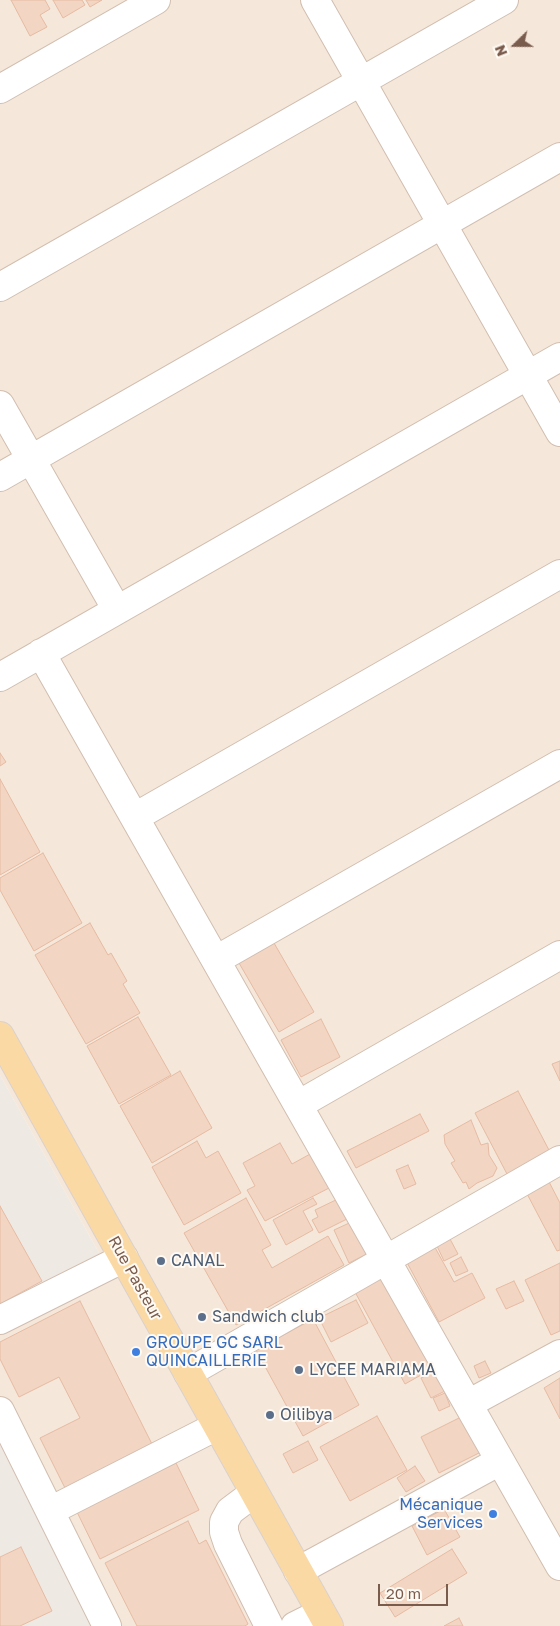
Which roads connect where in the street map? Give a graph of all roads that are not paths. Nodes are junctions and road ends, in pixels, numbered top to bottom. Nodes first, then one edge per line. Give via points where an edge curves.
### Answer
1 (156, 0) edge
2 (315, 0) edge
3 (504, 0) edge
4 (361, 81) junction
5 (0, 89) edge
6 (560, 157) edge
7 (442, 224) junction
8 (0, 287) edge
9 (560, 357) edge
10 (528, 375) junction
11 (0, 405) edge
12 (560, 432) edge
13 (31, 459) junction
14 (0, 477) edge
15 (560, 574) edge
16 (117, 610) junction
17 (41, 653) junction
18 (0, 676) edge
19 (560, 764) edge
20 (135, 817) junction
21 (560, 955) edge
22 (216, 960) junction
23 (0, 1036) edge
24 (298, 1104) junction
25 (560, 1160) edge
26 (124, 1258) junction
27 (386, 1260) junction
28 (0, 1320) edge
29 (560, 1354) edge
30 (188, 1373) junction
31 (468, 1404) junction
32 (0, 1411) edge
33 (217, 1426) junction
34 (500, 1461) junction
35 (254, 1493) junction
36 (50, 1511) junction
37 (560, 1566) edge
38 (298, 1570) junction
39 (325, 1620) edge
40 (107, 1626) edge
41 (270, 1626) edge
42 (295, 1626) edge

1 - 5 street
2 - 4 street
3 - 4 street
4 - 7 street
4 - 8 street
6 - 7 street
7 - 10 street
7 - 13 street
9 - 10 street
10 - 12 street
10 - 16 street
11 - 13 street
13 - 14 street
13 - 16 street
15 - 20 street
16 - 17 street
17 - 18 street
17 - 20 street
19 - 22 street
20 - 22 street
21 - 24 street
22 - 24 street
23 - 26 main road, Rue Pasteur
24 - 27 street
25 - 27 street
26 - 28 street
26 - 30 main road, Rue Pasteur
27 - 30 street
27 - 31 street
29 - 31 street
30 - 33 main road, Rue Pasteur
31 - 34 street
32 - 36 street
33 - 35 main road, Rue Pasteur
33 - 36 street
34 - 37 street
34 - 38 street
35 - 38 main road, Rue Pasteur
35 - 41 street via 230,1511 224,1522 224,1532
36 - 40 street
38 - 39 main road, Rue Pasteur
39 - 42 street

